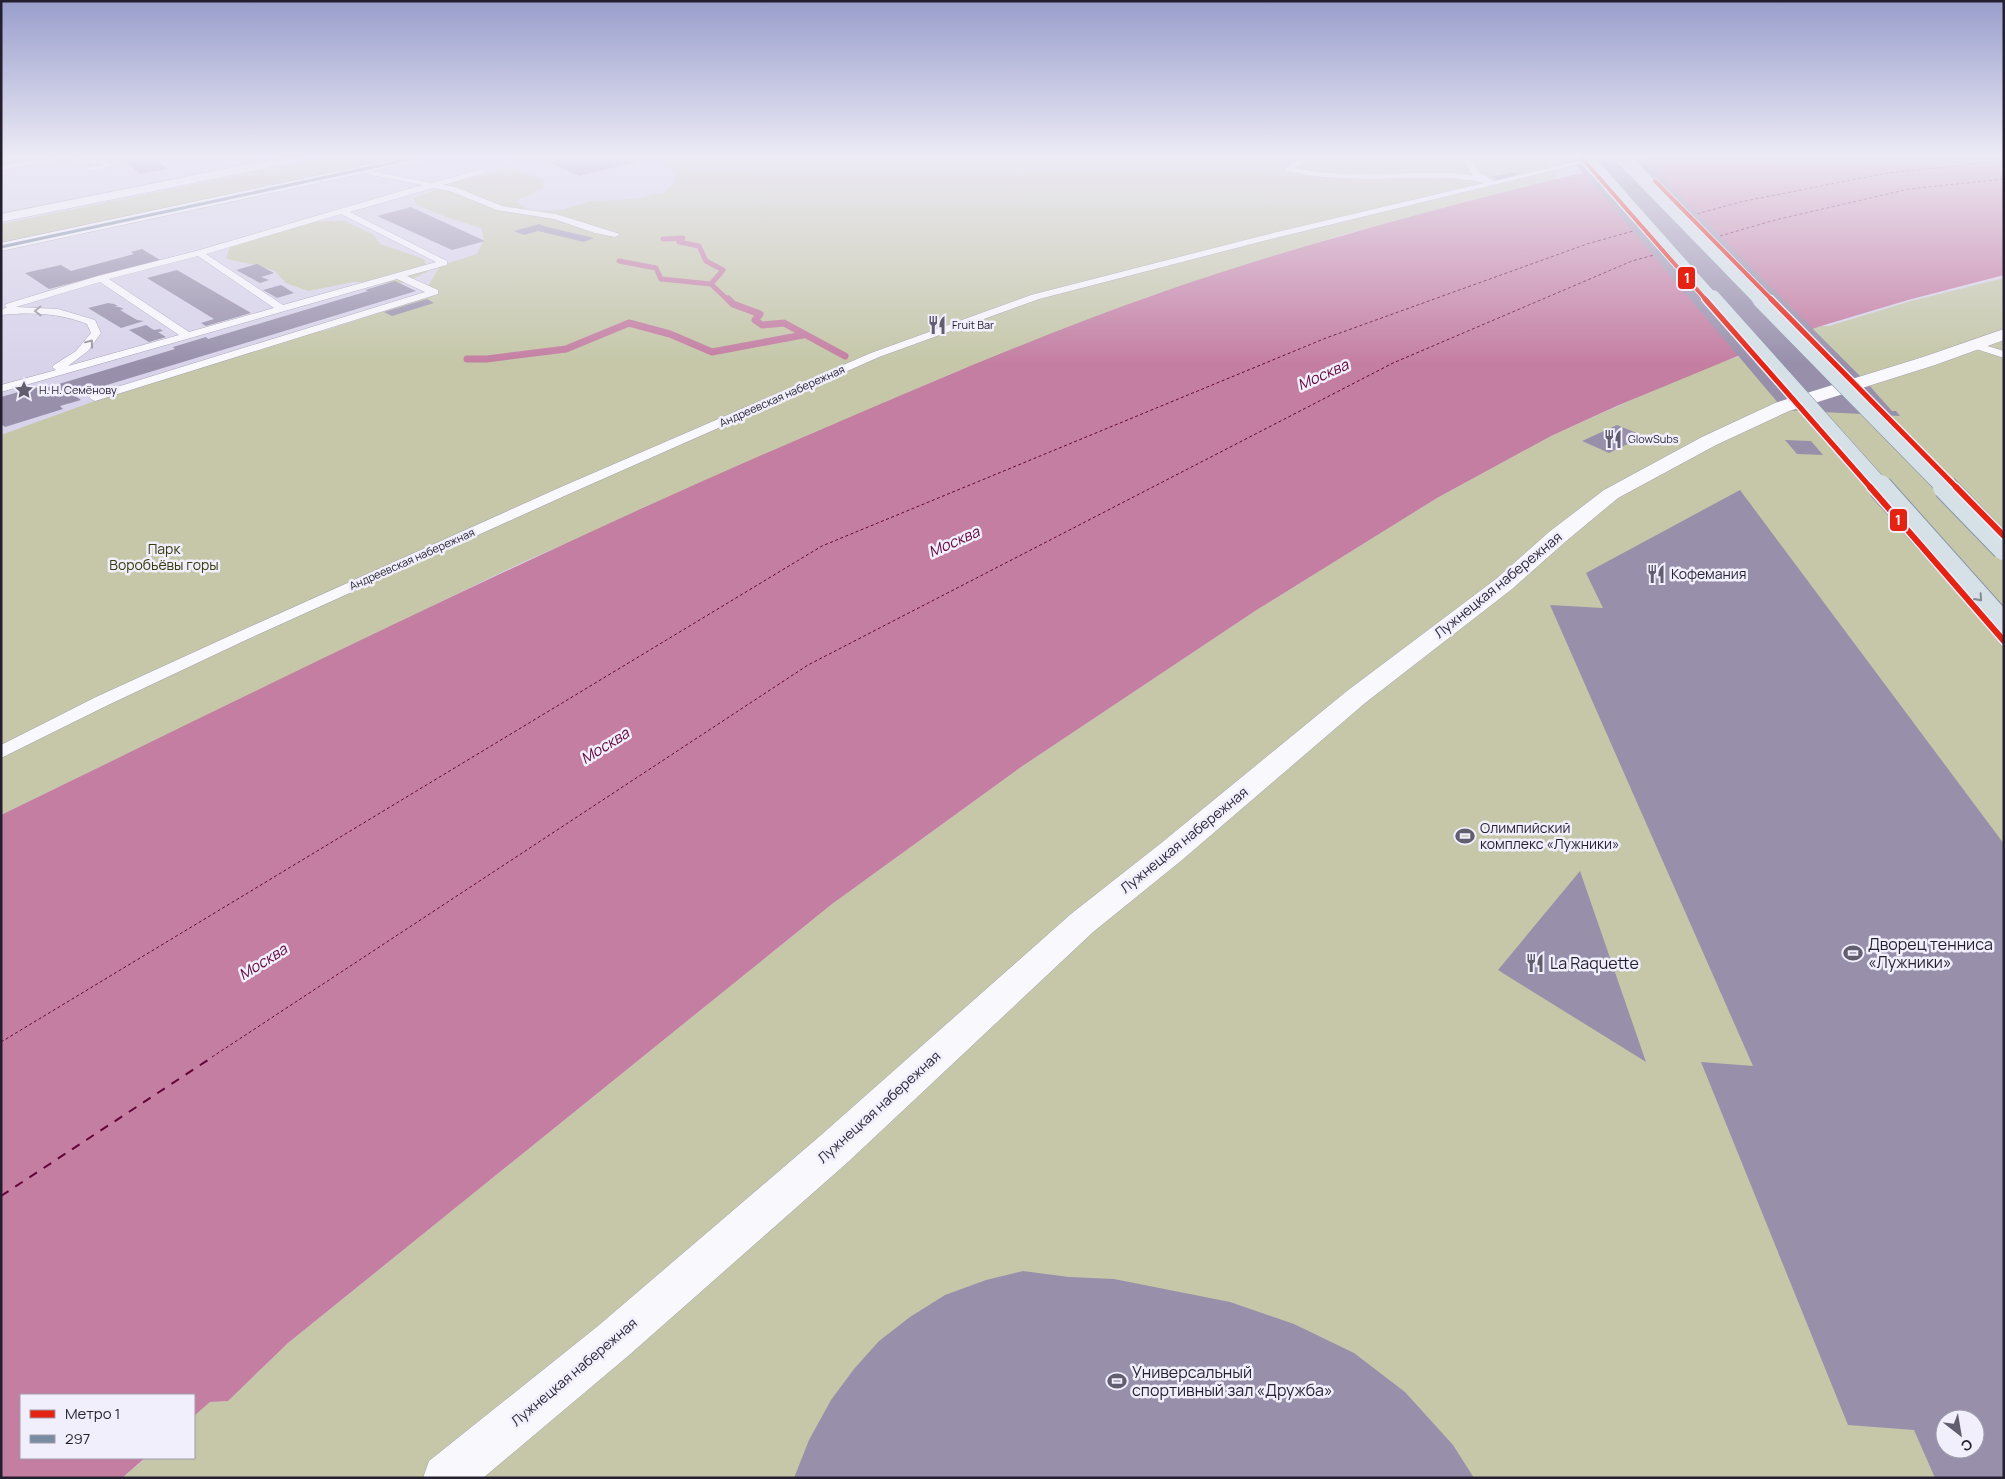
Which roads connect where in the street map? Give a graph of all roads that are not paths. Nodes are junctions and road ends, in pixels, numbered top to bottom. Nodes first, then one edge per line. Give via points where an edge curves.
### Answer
1 (95, 226) edge
2 (294, 226) edge
3 (371, 226) edge
4 (583, 226) edge
5 (1315, 226) edge
6 (1647, 226) edge
7 (1689, 226) edge
8 (615, 234) dead end
9 (1, 246) edge
10 (199, 253) junction
11 (398, 276) junction
12 (101, 278) junction
13 (282, 309) junction
14 (1, 312) edge
15 (2004, 334) edge
16 (188, 336) junction
17 (1974, 345) junction
18 (2004, 355) edge
19 (1, 389) edge
20 (95, 397) dead end
21 (2004, 548) edge
22 (2004, 626) edge
23 (1, 752) edge
24 (446, 1478) edge

1 - 9 street
2 - 10 lane
3 - 11 lane via 444,263
4 - 8 lane
5 - 23 lane, Андреевская набережная via 1035,297 875,355 242,636
6 -> 22 main road, bridge
7 - 21 main road, bridge
10 - 12 lane
10 - 13 lane
11 - 13 lane
11 - 20 lane via 434,292
12 - 14 lane via 25,300
12 - 16 lane
13 - 16 lane
19 -> 14 lane via 70,361 89,346 96,333 91,322 74,314 47,310
15 - 17 street, Лужнецкая набережная
16 - 19 lane
17 - 18 lane
17 - 24 street, Лужнецкая набережная via 1782,407 1709,441 1611,494 1504,584 1356,697 1082,923 834,1149 612,1341

